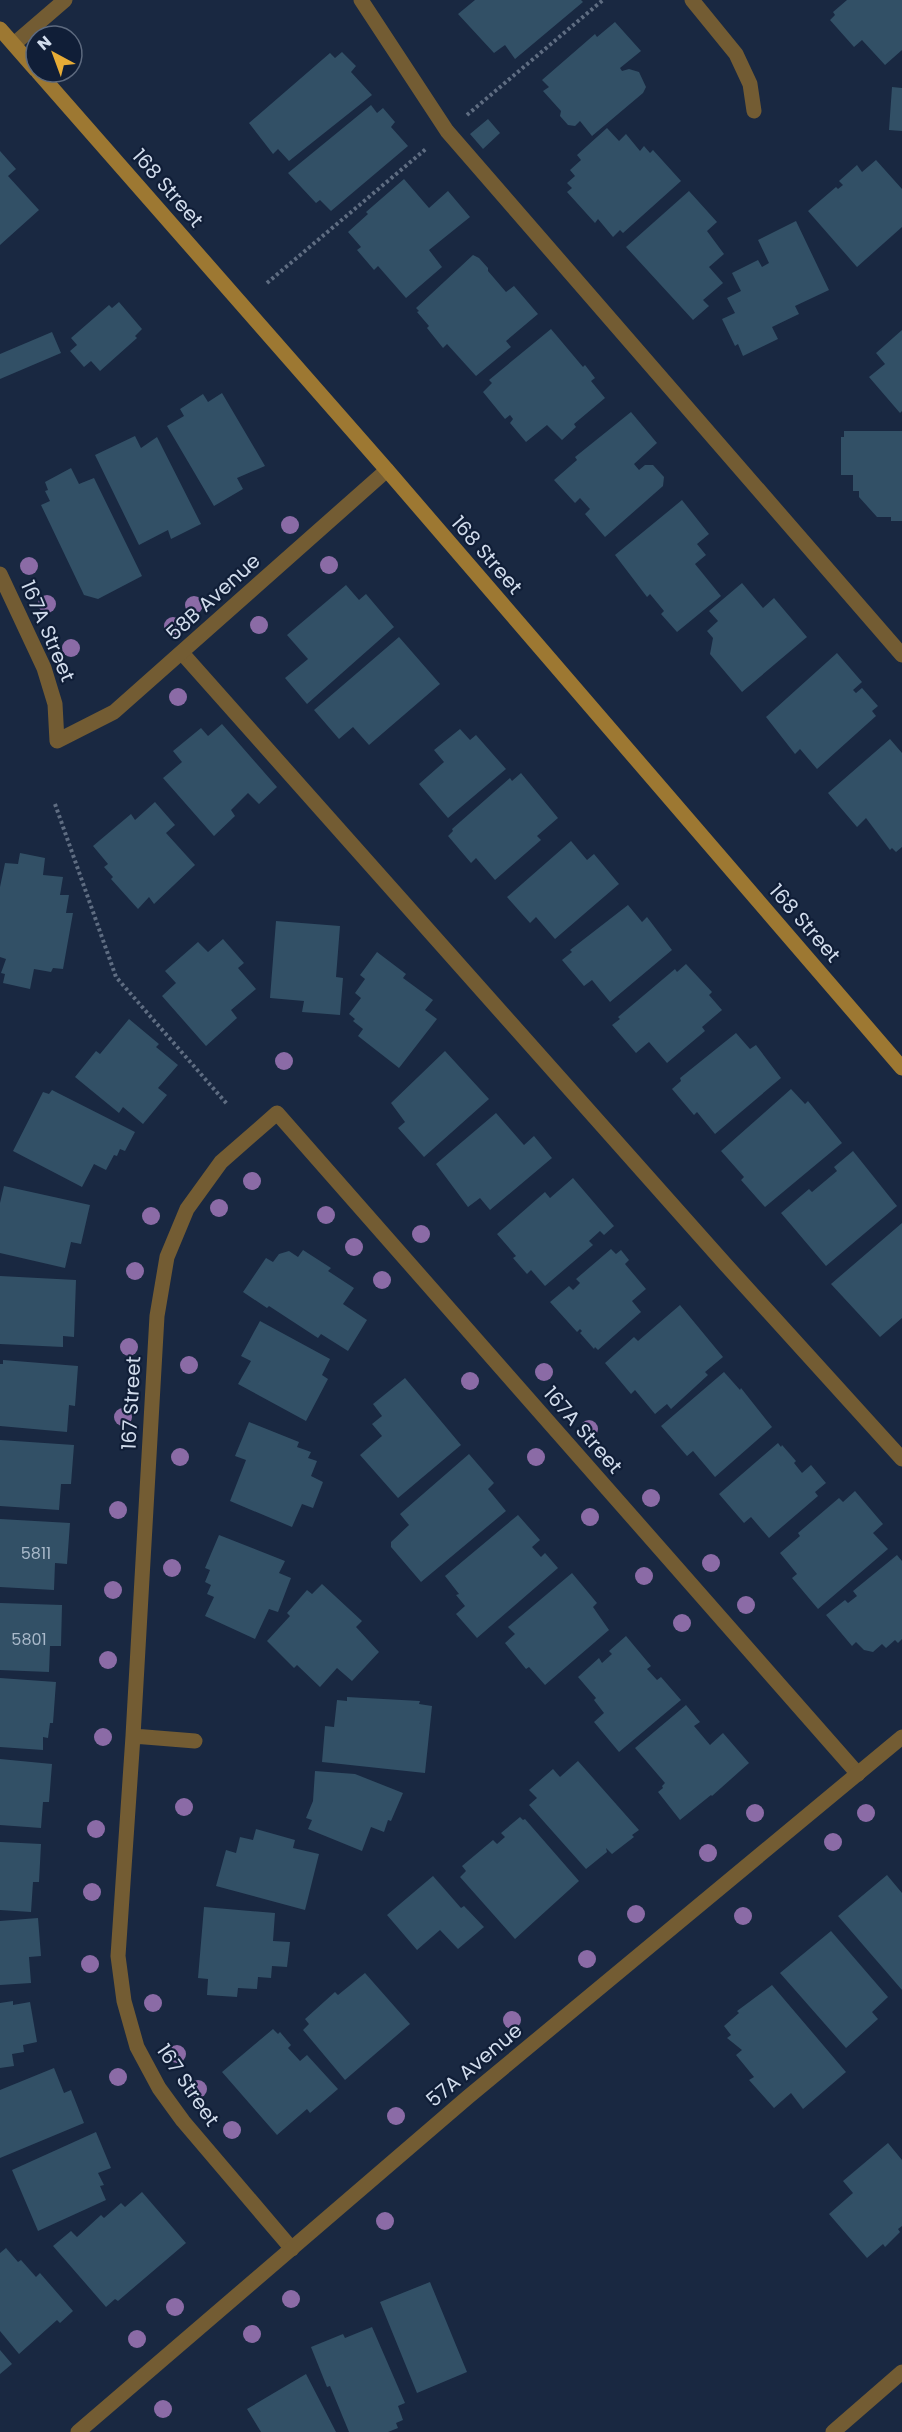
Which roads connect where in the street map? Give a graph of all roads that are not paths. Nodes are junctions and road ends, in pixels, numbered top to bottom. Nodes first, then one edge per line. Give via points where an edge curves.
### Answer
1 (65, 0) edge
2 (361, 0) edge
3 (692, 0) edge
4 (0, 28) edge
5 (14, 44) junction
6 (24, 56) edge
7 (48, 84) edge
8 (754, 111) dead end
9 (387, 470) junction
10 (0, 574) edge
11 (182, 653) junction
12 (902, 655) edge
13 (57, 741) joint
14 (902, 1068) edge
15 (277, 1113) joint
16 (902, 1459) edge
17 (133, 1736) junction
18 (902, 1737) edge
19 (195, 1741) dead end
20 (858, 1774) junction
21 (292, 2249) junction
22 (902, 2372) edge
23 (78, 2432) edge
24 (833, 2432) edge

1 - 5 street
2 - 12 street via 447,131
3 - 8 street via 736,54 750,84
4 - 5 main road, 168 Street
5 - 6 main road, 168 Street
7 - 9 main road, 168 Street
9 - 11 street, 58B Avenue
9 - 14 main road, 168 Street
10 - 13 street, 167A Street via 44,668 55,704
11 - 13 street, 58B Avenue via 114,712
11 - 16 street
15 - 17 street, 167 Street via 221,1162 187,1209 167,1257 156,1316
15 - 20 street, 167A Street
17 - 19 street
17 - 21 street, 167 Street via 118,1956 124,2001 137,2047 183,2121
18 - 20 street, 57A Avenue
20 - 21 street, 57A Avenue via 468,2097
21 - 23 street, 57A Avenue
22 - 24 street

